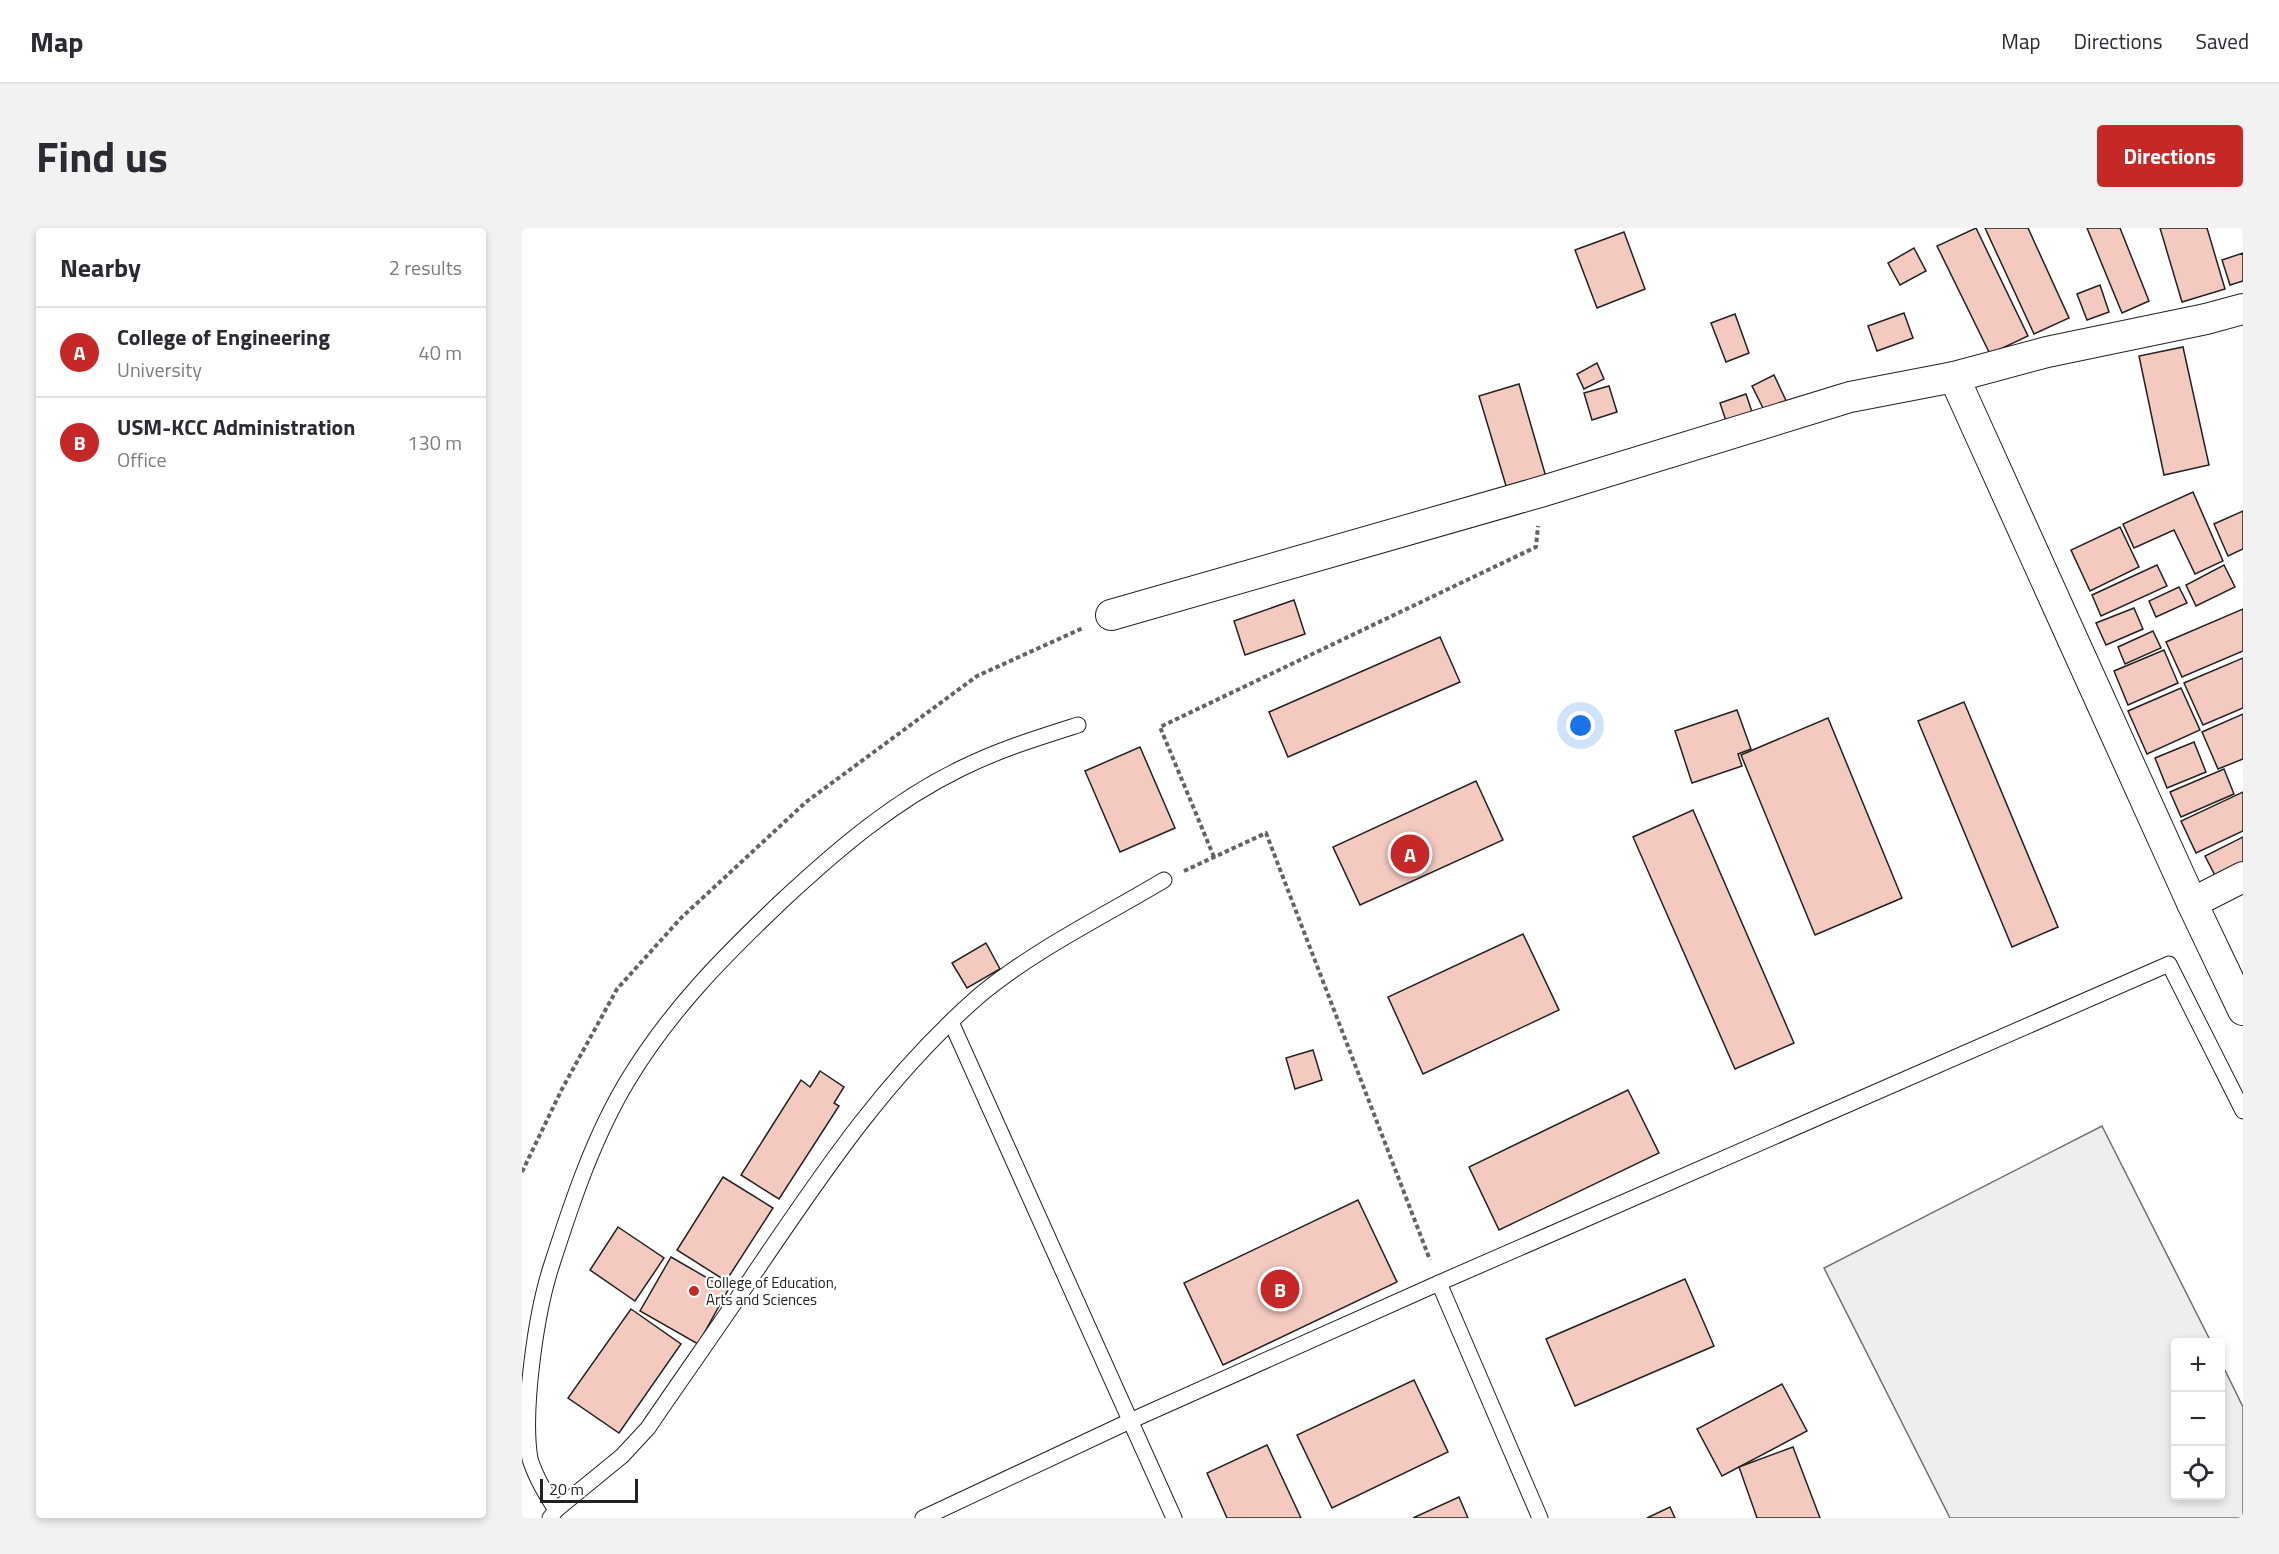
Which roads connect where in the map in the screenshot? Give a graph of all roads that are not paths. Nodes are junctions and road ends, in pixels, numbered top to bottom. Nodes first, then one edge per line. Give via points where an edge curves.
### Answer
1 (2243, 309) edge
2 (1954, 377) junction
3 (1111, 615) road end
4 (1078, 725) dead end
5 (2243, 877) edge
6 (1164, 880) road end
7 (2192, 903) junction
8 (2243, 1010) edge
9 (951, 1022) junction
10 (2243, 1111) edge
11 (1439, 1283) junction
12 (1130, 1421) junction
13 (553, 1514) edge
14 (923, 1518) edge
15 (1174, 1518) edge
16 (1540, 1518) edge

1 - 2 street via 2047,352
2 - 3 street via 1850,397 1540,492
2 - 7 street
4 - 13 lane via 1008,747 959,769 914,794 851,838 725,954 663,1026 626,1083 595,1146 545,1286 531,1352 524,1430 529,1457
5 - 7 street
6 - 9 lane via 1012,972
7 - 8 street
9 - 12 lane
9 - 13 lane via 906,1066 841,1147 648,1428
10 - 11 lane via 2169,964
11 - 12 lane
11 - 16 lane
12 - 14 lane
12 - 15 lane

